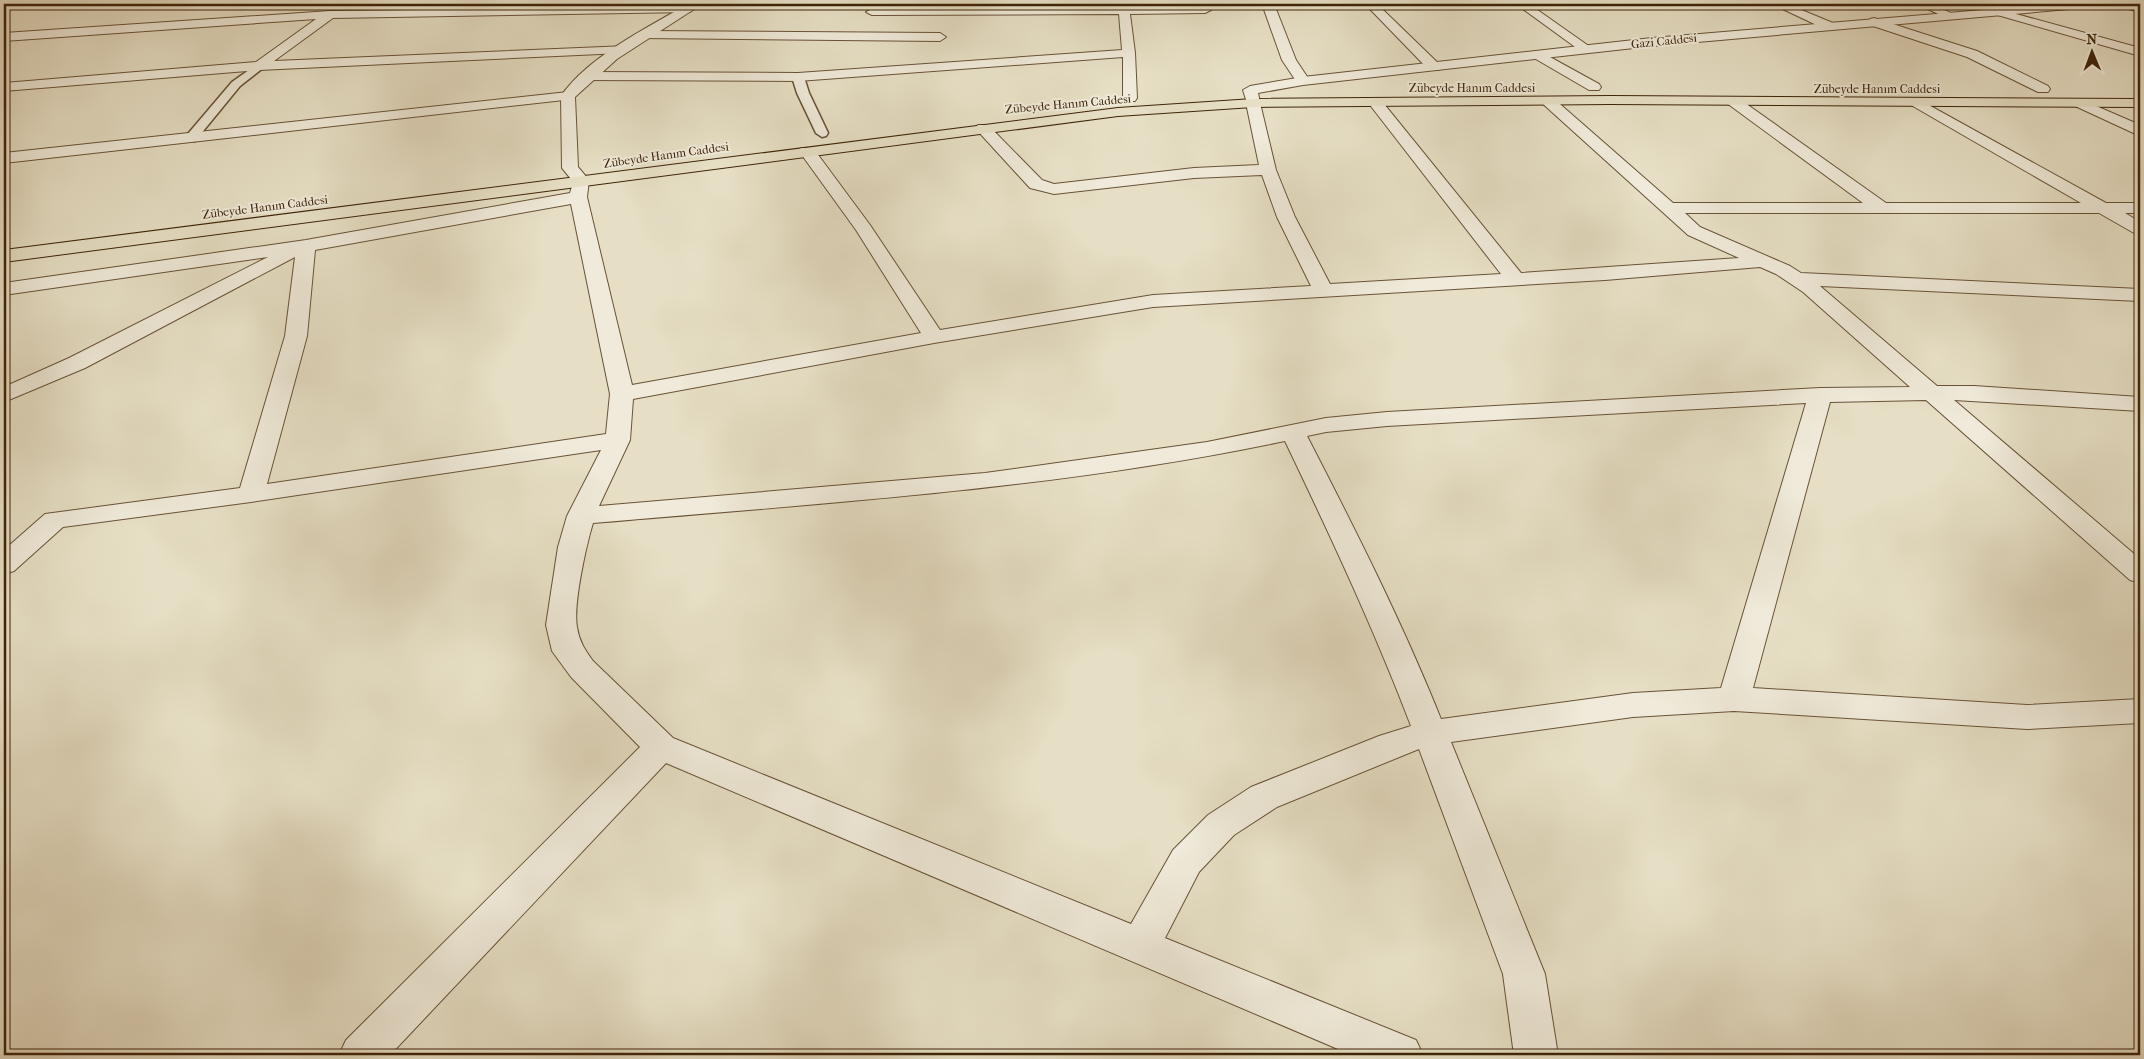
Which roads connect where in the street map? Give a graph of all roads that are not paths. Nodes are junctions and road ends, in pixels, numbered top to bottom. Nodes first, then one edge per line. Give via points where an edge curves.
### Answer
1 (346, 4) edge
2 (1202, 4) edge
3 (1268, 4) edge
4 (1371, 4) edge
5 (1522, 4) edge
6 (1778, 4) edge
7 (1923, 4) edge
8 (2092, 4) edge
9 (2121, 4) edge
10 (691, 7) edge
11 (874, 8) edge
12 (2140, 9) edge
13 (1124, 11) junction
14 (1998, 12) junction
15 (330, 15) junction
16 (1951, 16) junction
17 (1874, 22) junction
18 (1829, 26) junction
19 (646, 35) junction
20 (856, 36) junction
21 (4, 37) edge
22 (943, 38) junction
23 (622, 49) junction
24 (1587, 49) junction
25 (2138, 50) edge
26 (1128, 54) junction
27 (1539, 55) junction
28 (259, 66) junction
29 (1434, 67) junction
30 (585, 76) junction
31 (798, 77) junction
32 (1303, 80) junction
33 (4, 87) edge
34 (1594, 87) junction
35 (2043, 89) junction
36 (2140, 90) edge
37 (568, 96) junction
38 (1252, 97) junction
39 (1130, 98) junction
40 (1548, 101) junction
41 (1733, 101) junction
42 (1375, 102) junction
43 (1916, 102) junction
44 (2080, 103) junction
45 (2140, 103) edge
46 (1056, 105) dead end
47 (984, 128) junction
48 (841, 131) dead end
49 (2140, 132) edge
50 (822, 133) junction
51 (190, 138) junction
52 (805, 144) junction
53 (4, 158) edge
54 (599, 164) dead end
55 (1268, 170) junction
56 (576, 182) junction
57 (365, 194) dead end
58 (1671, 208) junction
59 (1882, 208) junction
60 (2103, 208) junction
61 (2140, 208) edge
62 (2140, 229) edge
63 (306, 246) junction
64 (4, 256) edge
65 (1761, 261) junction
66 (1515, 279) junction
67 (1798, 279) junction
68 (4, 289) edge
69 (1323, 290) junction
70 (2140, 295) edge
71 (934, 337) junction
72 (1929, 392) junction
73 (622, 394) junction
74 (4, 395) edge
75 (1820, 395) junction
76 (2140, 404) edge
77 (1293, 433) junction
78 (618, 440) junction
79 (251, 494) junction
80 (581, 516) junction
81 (4, 565) edge
82 (2140, 574) edge
83 (1734, 699) junction
84 (2140, 711) edge
85 (1430, 733) junction
86 (661, 747) junction
87 (1139, 947) junction
88 (361, 1055) edge
89 (1401, 1055) edge
90 (1536, 1055) edge

1 - 15 street
2 - 13 street via 1205,10
3 - 32 street via 1289,60
4 - 29 street
5 - 24 street
6 - 18 street
7 - 16 street
8 - 14 street, Gazi Caddesi
9 - 12 street
10 - 15 street
10 - 19 street
11 - 20 street
11 - 22 street
13 - 22 street
13 - 26 street
14 - 16 street, Gazi Caddesi
14 - 25 street
15 - 21 street
15 - 28 street
16 - 17 street, Gazi Caddesi
17 - 18 street, Gazi Caddesi
17 - 35 street via 1972,54
18 - 24 street, Gazi Caddesi
19 - 20 street
19 - 23 street
20 - 22 street
22 - 26 street
22 - 31 street
23 - 28 street
23 - 30 street
24 - 27 street, Gazi Caddesi
26 - 39 street
27 - 29 street, Gazi Caddesi
27 - 34 street
28 - 33 street
28 - 51 lane via 236,84
29 - 32 street, Gazi Caddesi
30 - 31 street
30 - 37 street
31 - 50 lane
32 - 38 street, Gazi Caddesi
34 - 35 main road, Zübeyde Hanım Caddesi
34 - 38 main road, Zübeyde Hanım Caddesi
35 - 36 main road, Zübeyde Hanım Caddesi
37 - 51 street
37 - 56 street
38 - 39 main road, Zübeyde Hanım Caddesi
38 - 42 main road
38 - 47 main road
38 - 55 street
39 - 46 main road, Zübeyde Hanım Caddesi
40 - 41 main road
40 - 42 main road
40 - 58 street
41 - 43 main road
41 - 59 street
42 - 66 street
43 - 44 main road
43 - 60 street
44 - 45 main road
44 - 49 street
47 - 52 main road
47 - 55 street via 1036,184 1054,189 1194,173
48 - 50 main road
50 - 52 main road
51 - 53 street
52 - 56 main road
52 - 71 street
54 - 56 main road, Zübeyde Hanım Caddesi
55 - 69 street via 1286,217
56 - 57 main road, Zübeyde Hanım Caddesi
56 - 63 street
56 - 64 main road
56 - 73 street
58 - 59 street
58 - 65 street via 1694,231
59 - 60 street
60 - 61 street
60 - 62 street
63 - 68 street
63 - 74 street via 77,363
63 - 79 street via 296,336
65 - 66 street
65 - 67 street
66 - 69 street
67 - 70 street
67 - 72 street
69 - 71 street via 1153,302
71 - 73 street
72 - 75 street
72 - 76 street
72 - 82 street
73 - 78 street
75 - 77 street via 1386,420 1326,425
75 - 83 street
77 - 80 street via 1207,450 985,481
77 - 85 street via 1351,549
78 - 79 street
78 - 80 street
79 - 81 street via 55,520
80 - 86 street via 563,601 561,626 568,651
83 - 84 street via 2027,718
83 - 85 street via 1633,705
85 - 87 street via 1391,745 1264,797 1221,825 1186,861
85 - 90 street via 1524,974
86 - 87 street
86 - 88 street
87 - 89 street

